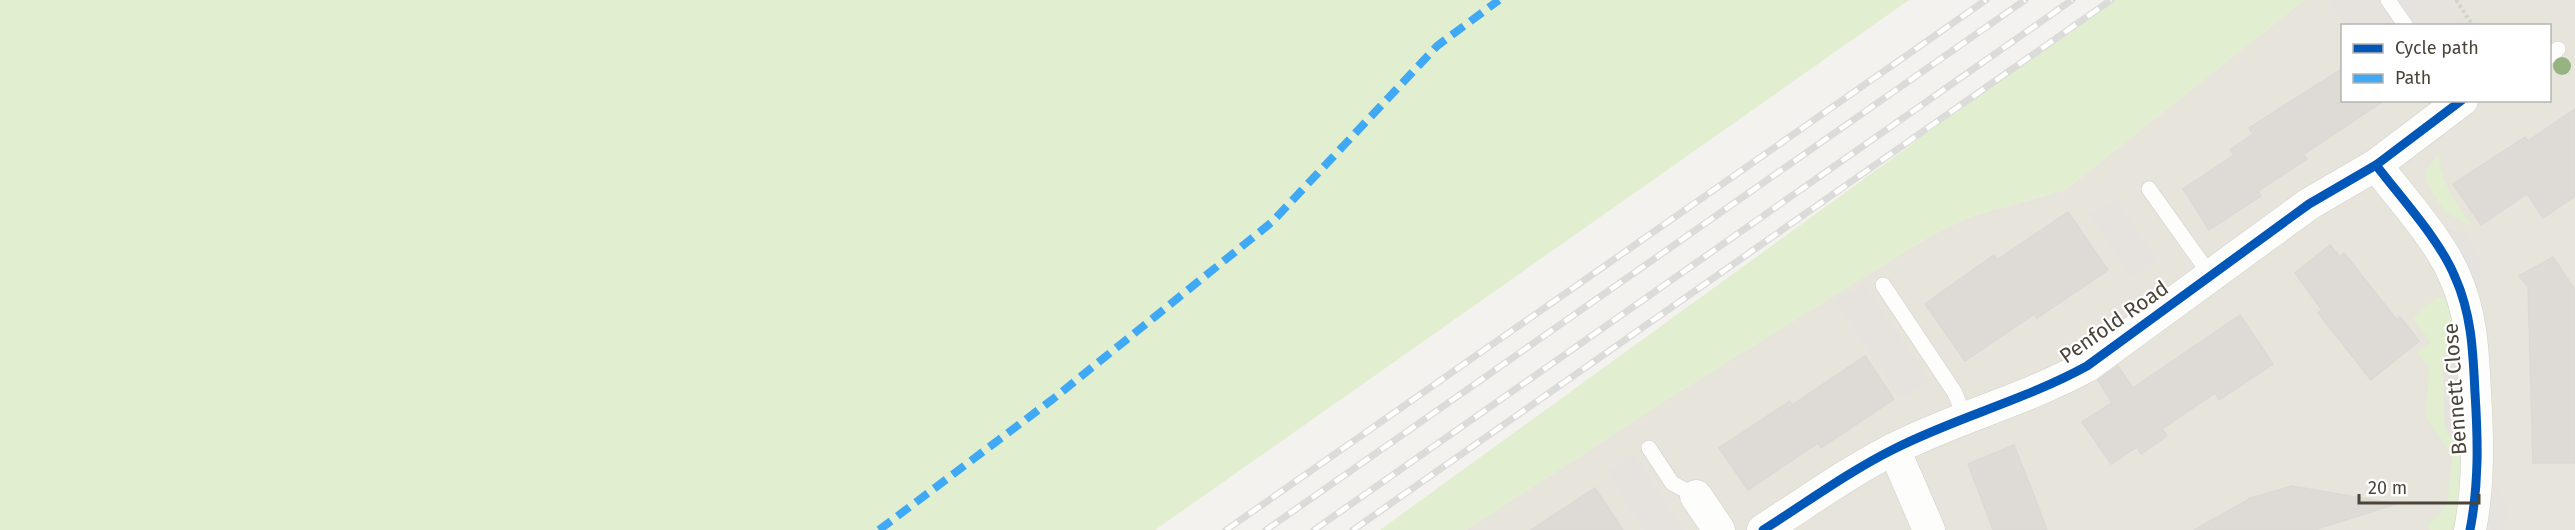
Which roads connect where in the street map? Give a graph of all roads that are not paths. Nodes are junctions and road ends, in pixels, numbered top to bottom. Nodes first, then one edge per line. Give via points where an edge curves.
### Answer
1 (2388, 0) edge
2 (2405, 24) edge
3 (2453, 103) edge
4 (2376, 165) junction
5 (2148, 189) dead end
6 (2211, 276) junction
7 (1883, 285) dead end
8 (1965, 418) junction
9 (1649, 448) dead end
10 (1894, 449) junction
11 (1696, 496) joint
12 (1719, 530) edge
13 (1762, 530) edge
14 (1929, 530) edge
15 (2470, 530) edge

1 - 2 lane
3 - 4 street, Penfold Road
4 - 6 street, Penfold Road via 2309,204
4 - 15 street, Bennett Close via 2441,251 2466,305 2472,338 2479,457
5 - 6 lane
6 - 8 street, Penfold Road via 2087,366 2053,385
7 - 8 lane via 1955,393
8 - 10 street, Penfold Road
9 - 11 lane via 1672,483
10 - 13 street, Penfold Road
10 - 14 street
11 - 12 street

